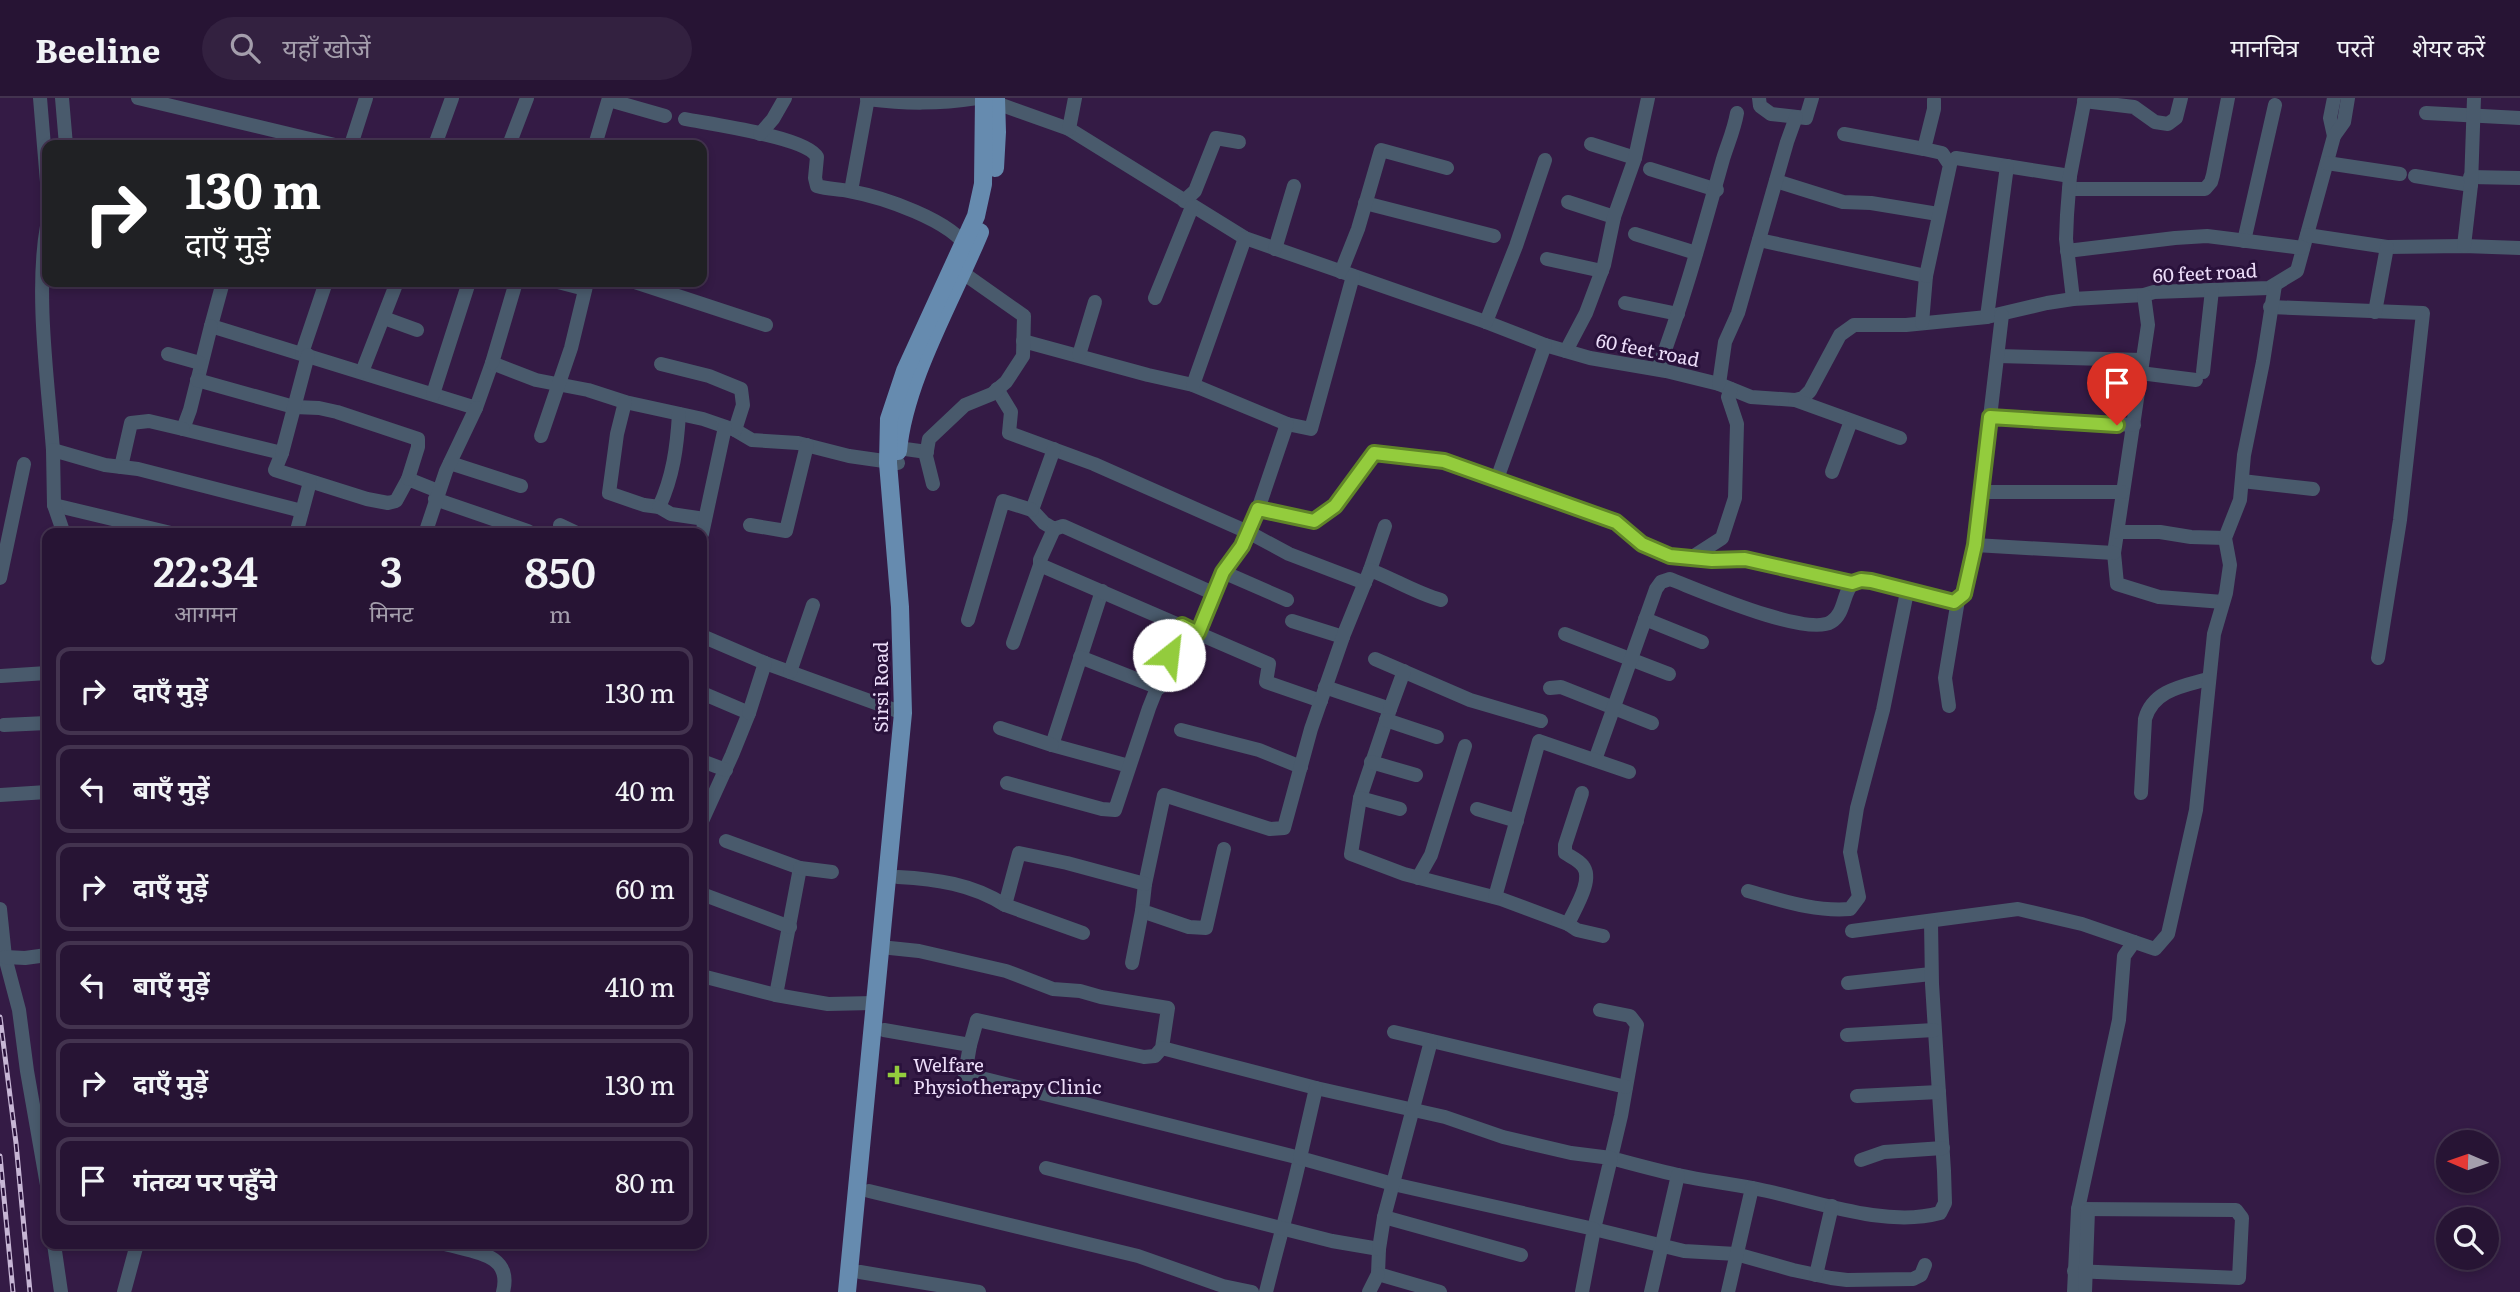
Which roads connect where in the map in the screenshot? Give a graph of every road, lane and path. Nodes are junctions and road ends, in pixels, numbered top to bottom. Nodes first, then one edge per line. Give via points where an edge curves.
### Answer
1 (40, 98) edge
2 (62, 98) edge
3 (366, 98) edge
4 (452, 98) edge
5 (527, 98) edge
6 (785, 98) edge
7 (977, 98) edge
8 (1075, 98) edge
9 (1648, 98) edge
10 (1759, 98) edge
11 (1812, 98) edge
12 (2181, 98) edge
13 (2228, 98) edge
14 (2334, 98) edge
15 (2348, 98) edge
16 (2474, 98) edge
17 (147, 99) edge
18 (609, 99) edge
19 (867, 99) edge
20 (2085, 99) edge
21 (992, 100) edge
22 (1934, 100) dead end
23 (2275, 105) dead end
24 (1737, 113) dead end
25 (2426, 113) dead end
26 (665, 116) dead end
27 (1796, 117) junction
28 (2475, 117) junction
29 (2520, 118) edge
30 (685, 119) dead end
31 (1069, 129) junction
32 (760, 134) junction
33 (1844, 134) dead end
34 (2334, 136) junction
35 (44, 140) edge
36 (66, 140) edge
37 (315, 140) edge
38 (353, 140) edge
39 (437, 140) edge
40 (511, 140) edge
41 (597, 140) edge
42 (1238, 142) dead end
43 (1591, 144) dead end
44 (1924, 149) junction
45 (1635, 158) junction
46 (1956, 158) dead end
47 (1545, 160) dead end
48 (2327, 163) junction
49 (2007, 166) junction
50 (1447, 168) dead end
51 (1650, 169) dead end
52 (2400, 174) dead end
53 (2415, 176) dead end
54 (2520, 178) edge
55 (1776, 181) junction
56 (2470, 181) junction
57 (2069, 183) junction
58 (1294, 186) dead end
59 (1717, 190) junction
60 (851, 191) junction
61 (1568, 202) dead end
62 (1365, 203) junction
63 (1188, 204) junction
64 (1938, 214) junction
65 (1614, 217) junction
66 (1636, 234) dead end
67 (1494, 236) dead end
68 (1245, 238) junction
69 (1759, 240) junction
70 (2244, 241) junction
71 (2305, 241) junction
72 (2465, 246) junction
73 (2387, 247) junction
74 (967, 248) junction
75 (2520, 248) edge
76 (1275, 249) junction
77 (2067, 251) junction
78 (1696, 253) junction
79 (1547, 259) dead end
80 (1602, 271) junction
81 (964, 273) junction
82 (1347, 274) junction
83 (1926, 275) junction
84 (2275, 285) junction
85 (44, 287) edge
86 (222, 287) edge
87 (325, 287) edge
88 (395, 287) edge
89 (467, 287) edge
90 (515, 287) edge
91 (586, 287) edge
92 (650, 287) edge
93 (2212, 290) junction
94 (2144, 295) junction
95 (1155, 298) dead end
96 (2073, 299) junction
97 (1095, 302) dead end
98 (1625, 303) dead end
99 (2270, 307) junction
100 (2375, 312) junction
101 (1678, 314) junction
102 (1994, 316) junction
103 (384, 318) junction
104 (1486, 322) junction
105 (1922, 323) junction
106 (766, 325) dead end
107 (211, 326) junction
108 (417, 330) dead end
109 (1023, 341) junction
110 (1545, 345) junction
111 (1566, 351) junction
112 (168, 354) dead end
113 (305, 354) junction
114 (1079, 355) junction
115 (1998, 356) junction
116 (200, 363) junction
117 (492, 363) junction
118 (661, 364) dead end
119 (2141, 366) junction
120 (1658, 369) junction
121 (362, 372) junction
122 (197, 380) junction
123 (558, 385) junction
124 (1193, 385) junction
125 (1725, 386) junction
126 (997, 389) junction
127 (433, 394) junction
128 (1796, 400) junction
129 (625, 402) junction
130 (294, 407) junction
131 (475, 408) junction
132 (679, 414) junction
133 (1990, 417) junction
134 (1851, 421) junction
135 (1287, 424) junction
136 (2134, 425) junction
137 (183, 429) junction
138 (730, 429) junction
139 (541, 436) dead end
140 (1900, 438) dead end
141 (807, 445) junction
142 (1054, 449) junction
143 (53, 450) junction
144 (927, 452) junction
145 (282, 453) junction
146 (895, 458) junction
147 (450, 463) junction
148 (23, 464) dead end
149 (121, 467) junction
150 (1832, 472) dead end
151 (408, 479) junction
152 (1497, 480) junction
153 (2242, 481) junction
154 (310, 482) junction
155 (933, 484) dead end
156 (521, 486) dead end
157 (2313, 489) dead end
158 (1980, 492) junction
159 (2122, 492) junction
160 (436, 495) junction
161 (54, 505) junction
162 (659, 507) junction
163 (1258, 509) junction
164 (1032, 510) junction
165 (303, 511) junction
166 (750, 525) dead end
167 (560, 526) dead end
168 (703, 526) edge
169 (1385, 526) dead end
170 (62, 528) edge
171 (150, 528) edge
172 (298, 528) edge
173 (427, 528) edge
174 (520, 528) edge
175 (565, 528) edge
176 (1054, 529) junction
177 (2118, 532) junction
178 (1250, 533) junction
179 (2225, 538) junction
180 (1975, 545) junction
181 (2114, 554) junction
182 (1691, 558) junction
183 (1040, 565) junction
184 (1223, 572) junction
185 (1368, 577) junction
186 (0, 578) edge
187 (1852, 583) junction
188 (1102, 590) junction
189 (1907, 592) junction
190 (1215, 594) junction
191 (1287, 600) dead end
192 (1441, 600) dead end
193 (1958, 600) junction
194 (2223, 602) junction
195 (813, 605) dead end
196 (1645, 619) junction
197 (968, 620) dead end
198 (1292, 621) dead end
199 (1182, 625) junction
200 (1198, 633) junction
201 (1564, 634) dead end
202 (1343, 637) junction
203 (707, 638) edge
204 (1702, 642) dead end
205 (1013, 643) dead end
206 (1080, 657) junction
207 (1375, 659) dead end
208 (2378, 659) dead end
209 (1630, 660) junction
210 (765, 663) junction
211 (1404, 671) junction
212 (790, 672) junction
213 (42, 673) edge
214 (1669, 674) dead end
215 (1, 676) edge
216 (2208, 679) junction
217 (1159, 688) junction
218 (1550, 688) dead end
219 (1323, 694) junction
220 (707, 695) edge
221 (1949, 706) dead end
222 (1613, 708) junction
223 (748, 713) junction
224 (903, 713) junction
225 (1388, 714) junction
226 (1541, 721) dead end
227 (42, 723) edge
228 (1652, 723) dead end
229 (4, 724) dead end
230 (1000, 728) dead end
231 (1181, 730) dead end
232 (1437, 737) dead end
233 (1052, 745) junction
234 (1465, 746) dead end
235 (1595, 760) junction
236 (1371, 762) junction
237 (707, 763) edge
238 (1129, 766) junction
239 (1301, 767) junction
240 (726, 770) junction
241 (1629, 772) dead end
242 (1416, 775) dead end
243 (1007, 783) dead end
244 (42, 792) edge
245 (1583, 793) dead end
246 (2141, 793) dead end
247 (0, 794) edge
248 (1360, 798) junction
249 (707, 801) edge
250 (1400, 809) dead end
251 (1477, 809) dead end
252 (1517, 821) junction
253 (726, 841) dead end
254 (1224, 849) dead end
255 (800, 868) junction
256 (832, 872) dead end
257 (898, 877) junction
258 (1418, 878) junction
259 (1145, 884) junction
260 (1748, 891) dead end
261 (707, 896) edge
262 (1495, 897) junction
263 (1005, 905) junction
264 (0, 909) edge
265 (1142, 911) junction
266 (1931, 922) junction
267 (1568, 925) junction
268 (790, 927) junction
269 (1852, 931) dead end
270 (1083, 933) dead end
271 (1603, 936) dead end
272 (2134, 942) junction
273 (890, 948) junction
274 (42, 956) edge
275 (5, 957) junction
276 (1132, 963) dead end
277 (1931, 974) junction
278 (707, 977) edge
279 (1848, 983) dead end
280 (776, 995) junction
281 (873, 1003) junction
282 (1600, 1010) dead end
283 (884, 1030) junction
284 (1934, 1030) junction
285 (1394, 1032) dead end
286 (1847, 1035) dead end
287 (1431, 1041) junction
288 (970, 1045) junction
289 (1162, 1048) junction
290 (1626, 1087) junction
291 (1316, 1088) junction
292 (1939, 1093) junction
293 (1857, 1096) dead end
294 (1412, 1110) junction
295 (1943, 1147) junction
296 (42, 1156) edge
297 (1300, 1158) junction
298 (1611, 1158) junction
299 (1861, 1160) dead end
300 (1046, 1168) dead end
301 (1678, 1175) junction
302 (1393, 1184) junction
303 (1752, 1188) junction
304 (869, 1191) junction
305 (1832, 1206) junction
306 (2083, 1210) junction
307 (1384, 1217) junction
308 (1282, 1227) junction
309 (1594, 1229) junction
310 (1662, 1246) junction
311 (1380, 1248) junction
312 (55, 1249) edge
313 (136, 1249) edge
314 (462, 1249) edge
315 (1736, 1254) junction
316 (1521, 1255) dead end
317 (1925, 1265) dead end
318 (2079, 1271) junction
319 (860, 1272) junction
320 (1378, 1273) junction
321 (1816, 1275) junction
322 (2239, 1285) edge
323 (1847, 1286) edge
324 (61, 1292) edge
325 (124, 1292) edge
326 (503, 1292) edge
327 (847, 1292) edge
328 (859, 1292) edge
329 (979, 1292) edge
330 (1252, 1292) edge
331 (1266, 1292) edge
332 (1369, 1292) edge
333 (1440, 1292) edge
334 (1582, 1292) edge
335 (1651, 1292) edge
336 (1728, 1292) edge
337 (2074, 1292) edge
338 (2085, 1292) edge

1 - 35 street
2 - 36 street
3 - 38 street
4 - 39 street
5 - 40 street
6 - 32 street
7 - 19 street via 936,104
8 - 31 street
9 - 45 street
10 - 27 street via 1764,111
11 - 27 street via 1806,118
12 - 20 street via 2176,118 2168,124 2155,122 2134,107
13 - 57 street via 2213,175 2205,190
14 - 34 street via 2330,118
15 - 34 street via 2344,122
16 - 28 street
17 - 37 street
18 - 26 street
18 - 41 street
19 - 60 street
20 - 57 street
21 - 31 street, 60 feet road
21 - 74 main road, Sirsi Road via 997,132 993,190 986,219
22 - 44 street
23 - 70 street
24 - 59 street
25 - 28 street
27 - 55 street
28 - 29 street
28 - 56 street
30 - 32 street
31 - 63 street, 60 feet road
32 - 60 street via 810,149 817,157 817,186
33 - 44 street
34 - 48 street
42 - 63 street via 1216,138
43 - 45 street
44 - 64 street via 1942,153 1950,165
45 - 65 street
46 - 49 street
47 - 104 street
48 - 52 street
48 - 71 street
49 - 57 street
49 - 102 street
50 - 62 street via 1381,150
51 - 59 street
53 - 56 street
54 - 56 street
55 - 64 street via 1843,202
55 - 69 street
56 - 72 street
57 - 77 street
58 - 76 street
59 - 78 street
60 - 74 street via 932,218
61 - 65 street
62 - 67 street
62 - 82 street
63 - 68 street, 60 feet road
63 - 95 street
64 - 83 street
65 - 80 street
66 - 78 street
68 - 76 street, 60 feet road
68 - 124 street
69 - 83 street
69 - 125 street via 1725,342
70 - 71 street
70 - 77 street via 2175,237
71 - 73 street
71 - 84 street, 60 feet road via 2297,271
72 - 73 street
72 - 75 street
73 - 100 street
74 - 81 main road, Sirsi Road
74 - 146 main road, Sirsi Road via 905,371 890,419
76 - 82 street, 60 feet road
77 - 96 street
78 - 101 street
79 - 80 street
80 - 111 street
81 - 109 street via 1024,316
81 - 146 main road, Sirsi Road via 918,373
82 - 104 street, 60 feet road
82 - 135 street via 1311,429
83 - 105 street
84 - 93 street, 60 feet road
84 - 99 street
85 - 143 street
86 - 107 street
87 - 113 street
88 - 103 street
89 - 127 street
90 - 117 street
91 - 123 street
92 - 106 street
93 - 94 street, 60 feet road
93 - 119 street via 2199,376
94 - 96 street, 60 feet road
94 - 119 street via 2148,325
96 - 102 street, 60 feet road
97 - 114 street
98 - 101 street
99 - 100 street
99 - 153 street
100 - 208 street via 2423,313 2400,520
101 - 120 street
102 - 105 street, 60 feet road
102 - 115 street
103 - 108 street
103 - 121 street
104 - 110 street, 60 feet road
105 - 128 street, 60 feet road via 1854,325 1833,347 1810,391
107 - 113 street
107 - 116 street
109 - 114 street
109 - 126 street via 1023,356
110 - 111 street, 60 feet road
110 - 152 street
111 - 120 street, 60 feet road
112 - 116 street
113 - 121 street
113 - 130 street
114 - 124 street
115 - 119 street
115 - 133 street
116 - 122 street
117 - 123 street
117 - 131 street
118 - 138 street via 741,389 743,405
119 - 136 street
120 - 125 street, 60 feet road
121 - 127 street
122 - 130 street
122 - 137 street
123 - 129 street
123 - 139 street
124 - 135 street
125 - 128 street, 60 feet road via 1751,397
125 - 182 street via 1737,424 1735,498 1722,538
126 - 142 street via 1011,412 1009,433
126 - 144 street via 964,405 929,439
127 - 131 street
128 - 134 street
129 - 132 street
129 - 162 street via 608,494
130 - 145 street
130 - 151 street via 337,412 418,439
131 - 147 street
132 - 138 street
132 - 162 street via 670,484
133 - 136 street
133 - 158 street
134 - 140 street
134 - 150 street
135 - 163 street
136 - 159 street
137 - 145 street
137 - 149 street via 149,421 131,423
138 - 141 street via 752,440
138 - 168 street
141 - 146 street
141 - 166 street via 786,531
142 - 164 street
142 - 178 street
143 - 149 street
143 - 161 street
144 - 146 street
144 - 155 street
145 - 154 street via 275,470
146 - 224 main road, Sirsi Road
146 - 257 main road, Sirsi Road via 911,605 914,683
147 - 156 street
147 - 160 street
148 - 186 street
149 - 165 street
151 - 154 street via 396,501 388,503
151 - 160 street
152 - 163 street via 1444,461 1374,453 1335,506 1314,521
152 - 182 street via 1616,522 1642,544 1670,556
153 - 157 street
153 - 179 street via 2240,500
154 - 165 street
158 - 159 street
158 - 180 street
159 - 177 street
160 - 173 street
160 - 174 street
161 - 170 street
161 - 171 street
162 - 168 street
163 - 178 street
164 - 176 street
164 - 197 street via 1003,501
165 - 172 street
167 - 175 street
169 - 185 street
176 - 183 street
176 - 190 street via 1063,526
177 - 179 street
177 - 181 street
178 - 184 street
178 - 185 street via 1289,554
179 - 194 street via 2230,565
180 - 181 street
180 - 193 street via 1964,594
181 - 194 street via 2117,584 2159,597
182 - 187 street via 1745,559
183 - 188 street
183 - 205 street
184 - 190 street
184 - 191 street
185 - 192 street via 1398,580
185 - 202 street
187 - 189 street via 1861,580
187 - 196 street via 1837,618 1816,627 1756,612 1670,579 1656,589
188 - 199 street
188 - 206 street
189 - 193 street
189 - 260 street via 1857,808 1850,852 1858,897 1850,909 1836,910
190 - 200 street
193 - 221 street via 1945,678
194 - 216 street
195 - 212 street
196 - 204 street
196 - 209 street
198 - 202 street
199 - 200 street
199 - 217 street
200 - 219 street via 1269,664 1266,682
201 - 209 street
202 - 219 street
203 - 210 street
206 - 217 street
206 - 233 street
207 - 211 street
209 - 214 street
209 - 222 street
210 - 212 street
210 - 223 street
211 - 225 street
211 - 226 street via 1469,700
212 - 224 street
213 - 215 street
216 - 246 street via 2173,689 2148,708
216 - 272 street via 2196,810 2168,934 2155,949
217 - 238 street
218 - 222 street via 1561,687
219 - 225 street
219 - 239 street
220 - 223 street
222 - 228 street
222 - 235 street
223 - 240 street
224 - 281 main road, Sirsi Road
225 - 232 street
225 - 236 street
227 - 229 street
230 - 233 street
231 - 239 street via 1259,750
233 - 238 street
234 - 258 street via 1430,855
235 - 241 street
235 - 252 street via 1539,741
236 - 242 street
236 - 248 street
237 - 240 street
238 - 243 street via 1115,810
239 - 259 street via 1284,828 1270,830 1164,795
240 - 249 street
244 - 247 street
245 - 267 street via 1564,853 1586,868 1587,881
248 - 250 street
248 - 258 street via 1351,854
251 - 252 street
252 - 262 street
253 - 255 street
254 - 265 street via 1206,928
255 - 256 street
255 - 268 street
257 - 263 street via 956,884
257 - 273 main road, Sirsi Road
258 - 262 street
259 - 263 street via 1019,853
259 - 265 street
261 - 268 street
262 - 267 street
263 - 270 street
264 - 275 street
265 - 276 street
266 - 269 street
266 - 272 street via 2018,909
266 - 277 street
267 - 271 street
268 - 280 street
272 - 306 street via 2124,956 2119,1020
273 - 283 main road, Sirsi Road
273 - 289 street via 1006,971 1053,989 1168,1008
274 - 275 street
275 - 296 street via 19,1010
277 - 279 street
277 - 284 street
278 - 280 street
280 - 281 street via 828,1004
281 - 327 main road, Sirsi Road
282 - 290 street via 1630,1016 1637,1025
283 - 288 street
283 - 304 main road, Sirsi Road
284 - 286 street
284 - 292 street
285 - 287 street
287 - 290 street
287 - 294 street
288 - 289 street via 977,1020 1144,1057 1155,1056
288 - 297 street via 965,1074
289 - 291 street
290 - 298 street
291 - 294 street
291 - 297 street
292 - 293 street
292 - 295 street
294 - 298 street via 1503,1137
294 - 302 street
295 - 299 street via 1884,1152
295 - 305 street via 1945,1203 1940,1213 1898,1216
297 - 302 street
297 - 308 street
298 - 301 street
298 - 309 street
300 - 308 street
301 - 303 street
301 - 310 street
302 - 307 street
302 - 309 street
303 - 305 street
303 - 315 street
304 - 319 main road, Sirsi Road
304 - 330 street via 1138,1256
305 - 321 street
306 - 318 street
306 - 322 street via 2236,1210 2242,1218
307 - 311 street
307 - 316 street
308 - 311 street
308 - 331 street
309 - 310 street
309 - 334 street
310 - 315 street
310 - 335 street
311 - 320 street
312 - 324 street
313 - 325 street
314 - 326 street via 496,1259 503,1270
315 - 321 street
315 - 336 street
317 - 323 street via 1913,1279
318 - 322 street
318 - 337 street
318 - 338 street
319 - 328 main road, Sirsi Road
319 - 329 street
320 - 332 street
320 - 333 street
321 - 323 street

